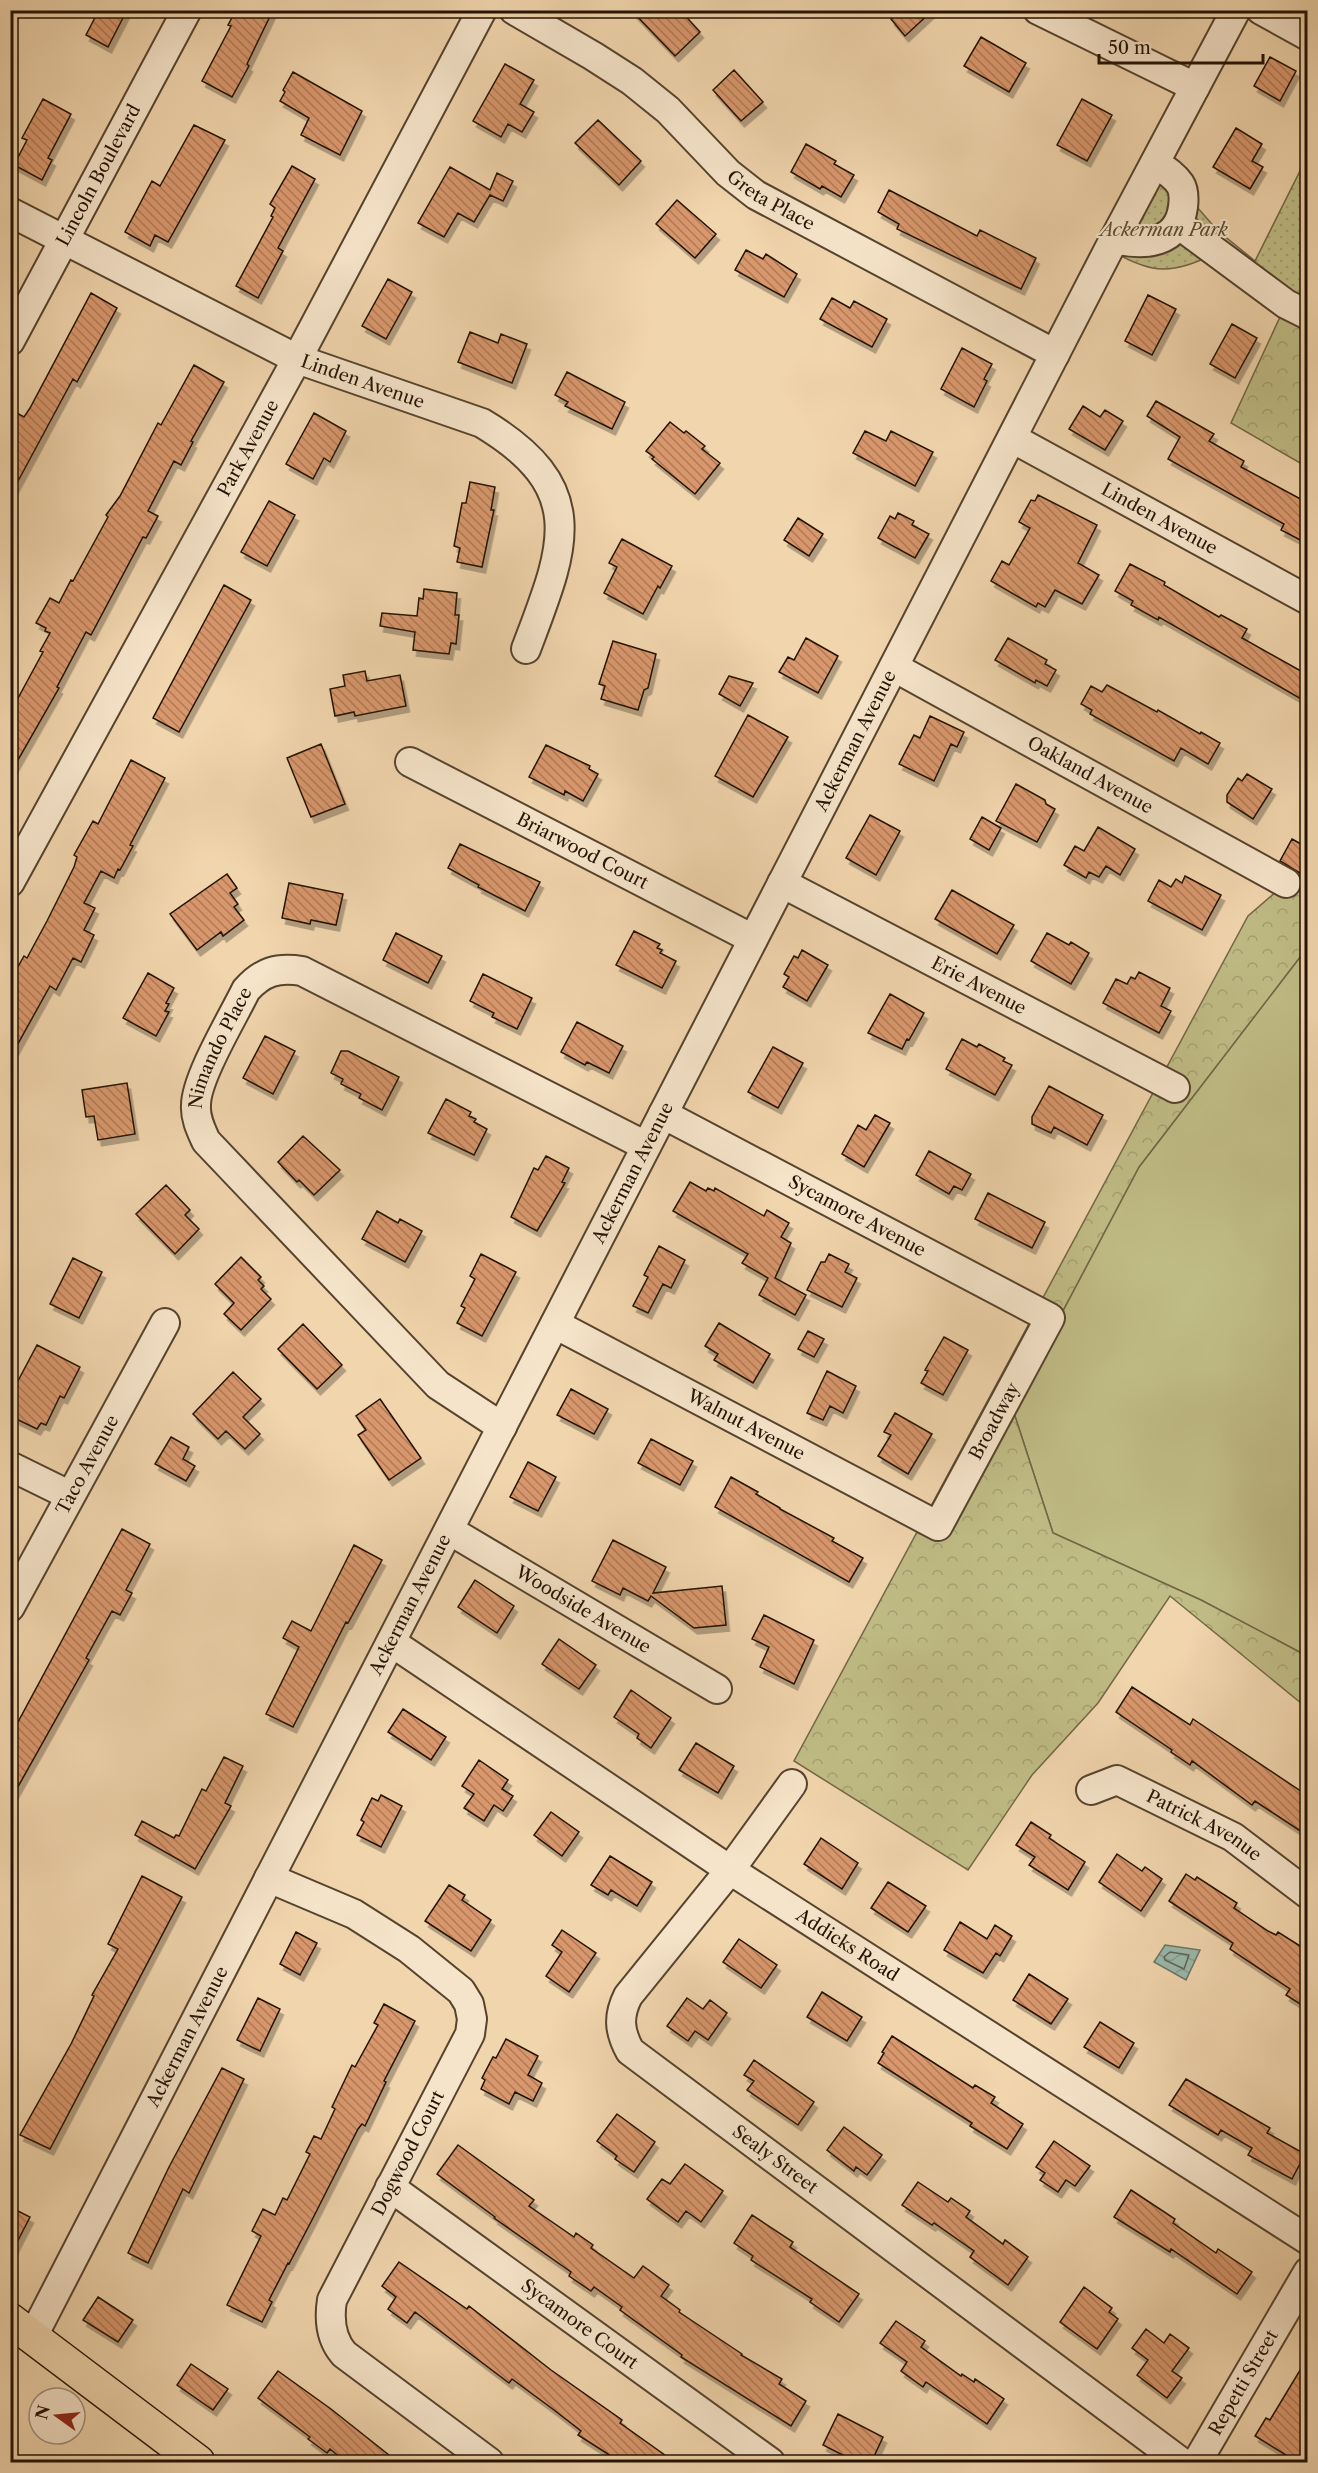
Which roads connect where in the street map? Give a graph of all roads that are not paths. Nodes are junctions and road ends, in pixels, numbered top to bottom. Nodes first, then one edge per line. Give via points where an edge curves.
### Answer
1 (187, 10) edge
2 (482, 10) edge
3 (514, 10) edge
4 (1038, 10) edge
5 (1236, 10) edge
6 (1261, 10) edge
7 (1308, 36) edge
8 (1195, 87) junction
9 (1155, 164) junction
10 (10, 213) edge
11 (1179, 224) junction
12 (1114, 239) junction
13 (65, 240) junction
14 (1308, 315) edge
15 (10, 341) edge
16 (1055, 354) junction
17 (297, 359) junction
18 (1012, 438) junction
19 (1308, 600) edge
20 (526, 649) dead end
21 (894, 667) junction
22 (410, 762) dead end
23 (11, 881) edge
24 (782, 883) junction
25 (1286, 883) dead end
26 (753, 939) junction
27 (1175, 1088) dead end
28 (663, 1114) junction
29 (646, 1146) junction
30 (1050, 1318) joint
31 (165, 1323) dead end
32 (555, 1324) junction
33 (502, 1427) junction
34 (10, 1466) edge
35 (69, 1496) junction
36 (938, 1526) joint
37 (449, 1530) junction
38 (10, 1607) edge
39 (391, 1642) junction
40 (717, 1689) dead end
41 (792, 1784) dead end
42 (1091, 1790) dead end
43 (730, 1870) junction
44 (269, 1878) junction
45 (1308, 1894) edge
46 (390, 2187) junction
47 (1308, 2240) edge
48 (1308, 2272) edge
49 (21, 2329) edge
50 (198, 2463) edge
51 (489, 2463) edge
52 (770, 2463) edge
53 (1181, 2463) edge
54 (1197, 2463) edge

1 - 13 street, Lincoln Boulevard
2 - 17 street, Park Avenue
3 - 16 street, Greta Place via 632,81 668,110 728,173 756,195
4 - 8 street
5 - 8 street, Ackerman Avenue
6 - 7 street
8 - 9 street, Ackerman Avenue
9 - 11 street via 1171,174 1182,189
9 - 12 street, Ackerman Avenue
10 - 13 street, Linden Avenue
11 - 12 street via 1161,239 1130,243
11 - 14 street via 1286,304
12 - 16 street, Ackerman Avenue
13 - 15 street, Lincoln Boulevard
13 - 17 street, Linden Avenue
16 - 18 street, Ackerman Avenue
17 - 20 street, Linden Avenue via 482,423 509,439 528,457 556,498 560,536 550,582
17 - 23 street, Park Avenue
18 - 19 street, Linden Avenue
18 - 21 street, Ackerman Avenue
21 - 24 street, Ackerman Avenue
21 - 25 street, Oakland Avenue
22 - 26 street, Briarwood Court
24 - 26 street, Ackerman Avenue
24 - 27 street, Erie Avenue
26 - 28 street, Ackerman Avenue
28 - 29 street, Ackerman Avenue
28 - 30 street, Sycamore Avenue
29 - 32 street, Ackerman Avenue
29 - 33 street, Nimando Place via 302,971 271,971 246,990 198,1087 198,1124 206,1141 438,1385
30 - 36 street, Broadway
31 - 35 street, Taco Avenue
32 - 33 street, Ackerman Avenue
32 - 36 street, Walnut Avenue
33 - 37 street, Ackerman Avenue
34 - 35 street
35 - 38 street, Taco Avenue
37 - 39 street, Ackerman Avenue
37 - 40 street, Woodside Avenue
39 - 43 street, Addicks Road
39 - 44 street, Ackerman Avenue
41 - 43 street, Sealy Street
42 - 45 street, Patrick Avenue via 1118,1780 1233,1837
43 - 47 street, Addicks Road
43 - 53 street, Sealy Street via 628,1996 620,2023 630,2050
44 - 46 street, Dogwood Court via 354,1914 392,1937 462,1991 469,2004 470,2034
44 - 49 street, Ackerman Avenue
46 - 51 street, Dogwood Court via 332,2300 332,2333 344,2354
46 - 52 street, Sycamore Court
48 - 54 street, Repetti Street
49 - 50 main road

